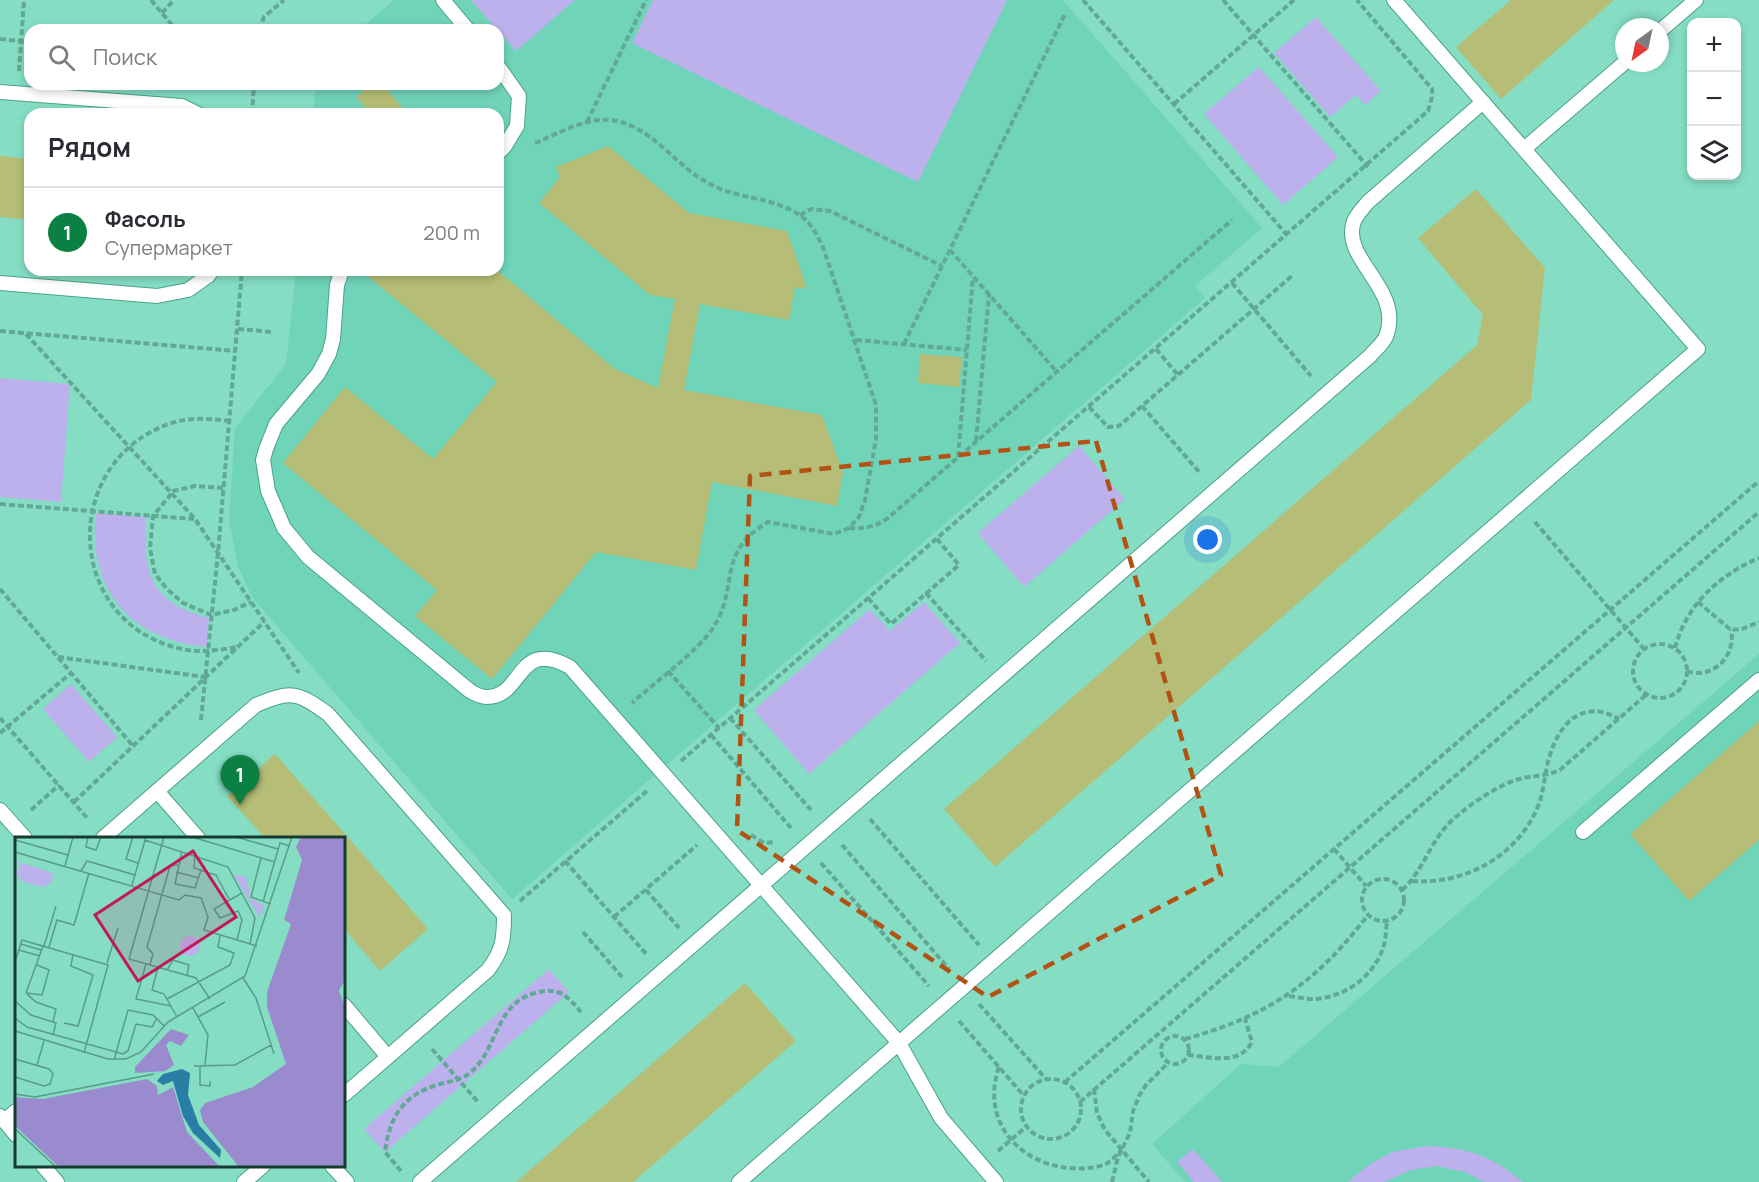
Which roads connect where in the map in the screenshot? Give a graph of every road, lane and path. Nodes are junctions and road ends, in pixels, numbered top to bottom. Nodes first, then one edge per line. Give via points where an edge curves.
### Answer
1 (24, 0) edge
2 (151, 0) edge
3 (174, 0) edge
4 (284, 0) edge
5 (443, 0) edge
6 (646, 0) edge
7 (1083, 0) edge
8 (1223, 0) edge
9 (1294, 0) edge
10 (1357, 0) edge
11 (1395, 0) edge
12 (1696, 0) edge
13 (162, 13) junction
14 (1065, 14) dead end
15 (1669, 23) edge
16 (171, 24) edge
17 (261, 24) edge
18 (463, 24) edge
19 (1254, 35) junction
20 (0, 39) edge
21 (21, 41) junction
22 (24, 41) edge
23 (1615, 71) edge
24 (504, 75) edge
25 (254, 90) edge
26 (0, 92) edge
27 (17, 93) junction
28 (1483, 102) junction
29 (1174, 104) junction
30 (186, 108) edge
31 (252, 108) edge
32 (586, 122) junction
33 (531, 144) dead end
34 (504, 147) edge
35 (1524, 149) junction
36 (1367, 165) junction
37 (1386, 187) junction
38 (800, 215) junction
39 (1232, 220) dead end
40 (1287, 235) junction
41 (950, 250) junction
42 (942, 266) junction
43 (1293, 275) dead end
44 (208, 276) edge
45 (242, 276) edge
46 (340, 276) edge
47 (973, 277) junction
48 (1232, 283) junction
49 (0, 284) edge
50 (989, 294) junction
51 (1254, 308) junction
52 (238, 329) junction
53 (0, 332) edge
54 (272, 332) dead end
55 (26, 334) junction
56 (856, 340) junction
57 (904, 344) junction
58 (1156, 349) junction
59 (967, 350) junction
60 (236, 351) junction
61 (1057, 372) junction
62 (1178, 375) junction
63 (1311, 380) dead end
64 (1089, 406) junction
65 (1142, 406) junction
66 (230, 421) junction
67 (976, 442) junction
68 (129, 446) junction
69 (958, 458) junction
70 (1759, 481) edge
71 (223, 488) junction
72 (1216, 491) junction
73 (171, 493) junction
74 (0, 504) edge
75 (1519, 505) junction
76 (91, 511) junction
77 (1759, 512) edge
78 (153, 516) junction
79 (195, 519) junction
80 (849, 528) junction
81 (937, 539) junction
82 (218, 554) junction
83 (1759, 558) edge
84 (0, 589) edge
85 (926, 593) junction
86 (0, 598) edge
87 (868, 598) junction
88 (8, 599) junction
89 (251, 602) junction
90 (1698, 602) junction
91 (1611, 610) junction
92 (211, 615) junction
93 (264, 622) junction
94 (1759, 622) edge
95 (1626, 627) junction
96 (1731, 630) junction
97 (237, 647) junction
98 (1675, 648) junction
99 (1644, 649) junction
100 (208, 651) junction
101 (58, 657) junction
102 (669, 671) junction
103 (1687, 672) junction
104 (71, 673) junction
105 (206, 677) junction
106 (302, 677) dead end
107 (1000, 678) junction
108 (1759, 680) edge
109 (1647, 694) junction
110 (615, 717) junction
111 (0, 718) edge
112 (730, 718) junction
113 (1619, 719) junction
114 (8, 727) junction
115 (719, 728) junction
116 (0, 733) edge
117 (711, 735) junction
118 (133, 746) junction
119 (198, 756) junction
120 (1546, 774) junction
121 (665, 775) junction
122 (59, 785) junction
123 (157, 791) junction
124 (74, 802) junction
125 (856, 803) junction
126 (0, 810) edge
127 (13, 825) junction
128 (827, 828) junction
129 (714, 830) junction
130 (1583, 832) dead end
131 (748, 833) dead end
132 (786, 836) dead end
133 (24, 837) edge
134 (102, 837) edge
135 (104, 837) edge
136 (197, 837) edge
137 (778, 841) dead end
138 (806, 846) junction
139 (1334, 849) junction
140 (565, 861) junction
141 (1350, 867) junction
142 (1412, 881) junction
143 (762, 885) junction
144 (1366, 886) junction
145 (645, 890) junction
146 (1402, 890) junction
147 (504, 915) junction
148 (1368, 915) junction
149 (614, 917) junction
150 (1386, 921) junction
151 (583, 932) dead end
152 (693, 944) junction
153 (993, 961) junction
154 (661, 972) junction
155 (964, 987) junction
156 (636, 994) junction
157 (1288, 995) junction
158 (944, 1004) junction
159 (345, 1006) edge
160 (1245, 1019) junction
161 (596, 1029) junction
162 (416, 1032) junction
163 (1185, 1039) junction
164 (899, 1043) junction
165 (1188, 1055) junction
166 (388, 1057) junction
167 (1168, 1063) junction
168 (999, 1067) junction
169 (1046, 1079) junction
170 (458, 1080) junction
171 (1065, 1082) junction
172 (1094, 1089) junction
173 (345, 1094) edge
174 (1024, 1096) junction
175 (1080, 1102) junction
176 (15, 1111) edge
177 (2, 1119) edge
178 (492, 1119) junction
179 (1027, 1126) junction
180 (15, 1134) edge
181 (1009, 1142) junction
182 (1122, 1150) junction
183 (982, 1166) junction
184 (44, 1167) edge
185 (262, 1167) edge
186 (333, 1167) edge
187 (404, 1174) dead end
188 (57, 1182) edge
189 (244, 1182) edge
190 (347, 1182) edge
191 (420, 1182) edge
192 (739, 1182) edge
193 (996, 1182) edge
194 (1112, 1182) edge
195 (1149, 1182) edge

1 - 21 path
2 - 13 path
3 - 13 path
4 - 17 path
5 - 18 lane
6 - 32 path
7 - 29 path
8 - 19 path
9 - 19 path
10 - 36 path via 1425,79 1432,97 1428,111
11 - 28 lane
12 - 15 lane
13 - 16 path
14 - 41 path
19 - 29 path
19 - 36 path
20 - 21 path
21 - 22 path
21 - 27 path
23 - 35 lane
24 - 34 lane via 519,96 517,126
25 - 31 path
26 - 27 lane
27 - 30 lane
28 - 35 lane
28 - 37 lane
29 - 40 path
32 - 33 path
32 - 38 path via 610,120 629,125 709,184 725,192 777,202
35 - 75 lane via 1698,349
36 - 37 path
36 - 40 path
37 - 72 lane via 1354,221 1353,243 1384,294 1390,315 1387,336 1370,356
38 - 42 path via 812,209 831,211
38 - 56 path via 814,229 824,250
39 - 61 path
40 - 48 path
41 - 42 path
41 - 47 path
42 - 57 path
43 - 51 path
44 - 49 lane via 188,290 157,296
45 - 52 path
46 - 110 lane via 329,354 318,374 276,424 263,460 268,491 284,528 308,557 470,691 485,698 498,696 526,665 548,658 575,671
47 - 50 path
47 - 59 path
48 - 51 path
48 - 58 path
50 - 61 path
50 - 67 path
51 - 62 path
51 - 63 path via 1310,373
52 - 54 path
52 - 60 path
53 - 55 path
55 - 60 path
55 - 68 path
56 - 57 path
56 - 80 path via 878,421 865,500 859,517
57 - 59 path
58 - 62 path
58 - 64 path
59 - 69 path
60 - 66 path
61 - 67 path
62 - 65 path
64 - 65 path via 1108,427 1114,427
64 - 81 path
65 - 72 path
66 - 68 path via 202,418 177,422 152,431
66 - 71 path
67 - 69 path
68 - 73 path
68 - 76 path via 99,486
69 - 80 path via 878,525
70 - 91 path
71 - 73 path via 195,486
71 - 82 path
72 - 107 lane
73 - 78 path
73 - 79 path
74 - 76 path
75 - 91 path
75 - 153 lane
76 - 78 path
76 - 100 path via 91,556 97,579 115,608 141,632 161,643 183,650
77 - 95 path
78 - 79 path
78 - 92 path via 150,548 155,574 183,603
79 - 82 path
80 - 102 path via 834,534 768,522 754,530 733,559 727,594 713,628
81 - 85 path via 959,565
81 - 87 path
82 - 89 path
82 - 92 path
83 - 90 path via 1729,573
84 - 88 path
85 - 87 path via 891,624
85 - 107 path
86 - 88 path
87 - 112 path
88 - 101 path
89 - 92 path
89 - 93 path
90 - 96 path
90 - 98 path via 1678,635
91 - 95 path
91 - 139 path
92 - 100 path
93 - 97 path
93 - 106 path
94 - 96 path
95 - 99 path
95 - 141 path
96 - 103 path via 1732,644 1718,667 1705,673
97 - 100 path
97 - 105 path
98 - 99 path via 1654,644
98 - 103 path via 1684,659
99 - 109 path via 1633,672 1637,685
100 - 105 path
101 - 104 path
101 - 105 path
102 - 110 path
102 - 115 path
103 - 109 path via 1683,685 1673,694 1660,698
104 - 114 path
104 - 118 path
105 - 118 path
105 - 119 path
107 - 125 lane
108 - 130 lane
109 - 113 path
110 - 121 lane
111 - 114 path
112 - 115 path
112 - 128 path
113 - 120 path via 1561,769
113 - 120 path via 1598,710 1576,716 1564,726 1553,746
114 - 116 path
114 - 122 path
115 - 117 path
117 - 121 path
117 - 132 path via 793,831
118 - 124 path
119 - 123 lane
119 - 147 lane via 256,705 280,695 304,697 328,714
120 - 142 path via 1513,780 1455,817 1435,841
120 - 142 path via 1536,812 1504,853 1457,878
121 - 129 lane
121 - 140 path
122 - 124 path
122 - 127 path
123 - 135 lane
123 - 136 lane
124 - 134 path
125 - 128 lane
125 - 153 path
126 - 127 lane
127 - 133 lane
128 - 138 lane
128 - 155 path
129 - 143 lane
129 - 145 path
131 - 137 path via 764,843
138 - 143 lane
138 - 158 path
139 - 141 path
139 - 171 path
140 - 147 path
140 - 149 path
141 - 144 path
141 - 172 path
142 - 146 path
143 - 152 lane
143 - 164 lane
144 - 146 path via 1385,878 1395,881
144 - 148 path via 1362,906
145 - 149 path
145 - 152 path
146 - 150 path via 1403,910
147 - 162 lane via 504,939 488,970
148 - 150 path via 1376,921
148 - 157 path via 1318,972
149 - 154 path
150 - 157 path via 1384,945 1374,967 1357,984 1328,997
151 - 156 path
152 - 154 lane
153 - 155 lane
154 - 156 lane
155 - 158 lane
155 - 169 path
156 - 161 lane
157 - 160 path
158 - 164 lane
158 - 168 path
159 - 166 lane
160 - 163 path
160 - 165 path via 1252,1042 1242,1056 1234,1059
161 - 170 path via 566,995 529,995 506,1013 483,1060
161 - 178 lane
162 - 166 lane
162 - 170 path
163 - 165 path
163 - 167 path via 1178,1036 1163,1041 1161,1049
164 - 183 lane via 941,1118
164 - 192 lane
165 - 167 path via 1184,1061
166 - 173 lane
167 - 182 path via 1139,1096
168 - 174 path
168 - 181 path via 993,1101
169 - 171 path
169 - 174 path via 1037,1082
170 - 178 path
170 - 187 path via 416,1094 390,1124 385,1152
171 - 175 path via 1075,1090
172 - 175 path
172 - 182 path via 1097,1113
174 - 179 path via 1022,1117
175 - 179 path via 1079,1119 1068,1134 1050,1139 1033,1133
176 - 177 lane
177 - 180 lane
178 - 191 lane
179 - 181 path
181 - 182 path via 1043,1168 1064,1172 1086,1171 1106,1164
181 - 183 path
182 - 194 path
182 - 195 path
183 - 193 lane
184 - 188 lane
185 - 189 lane
186 - 190 lane

